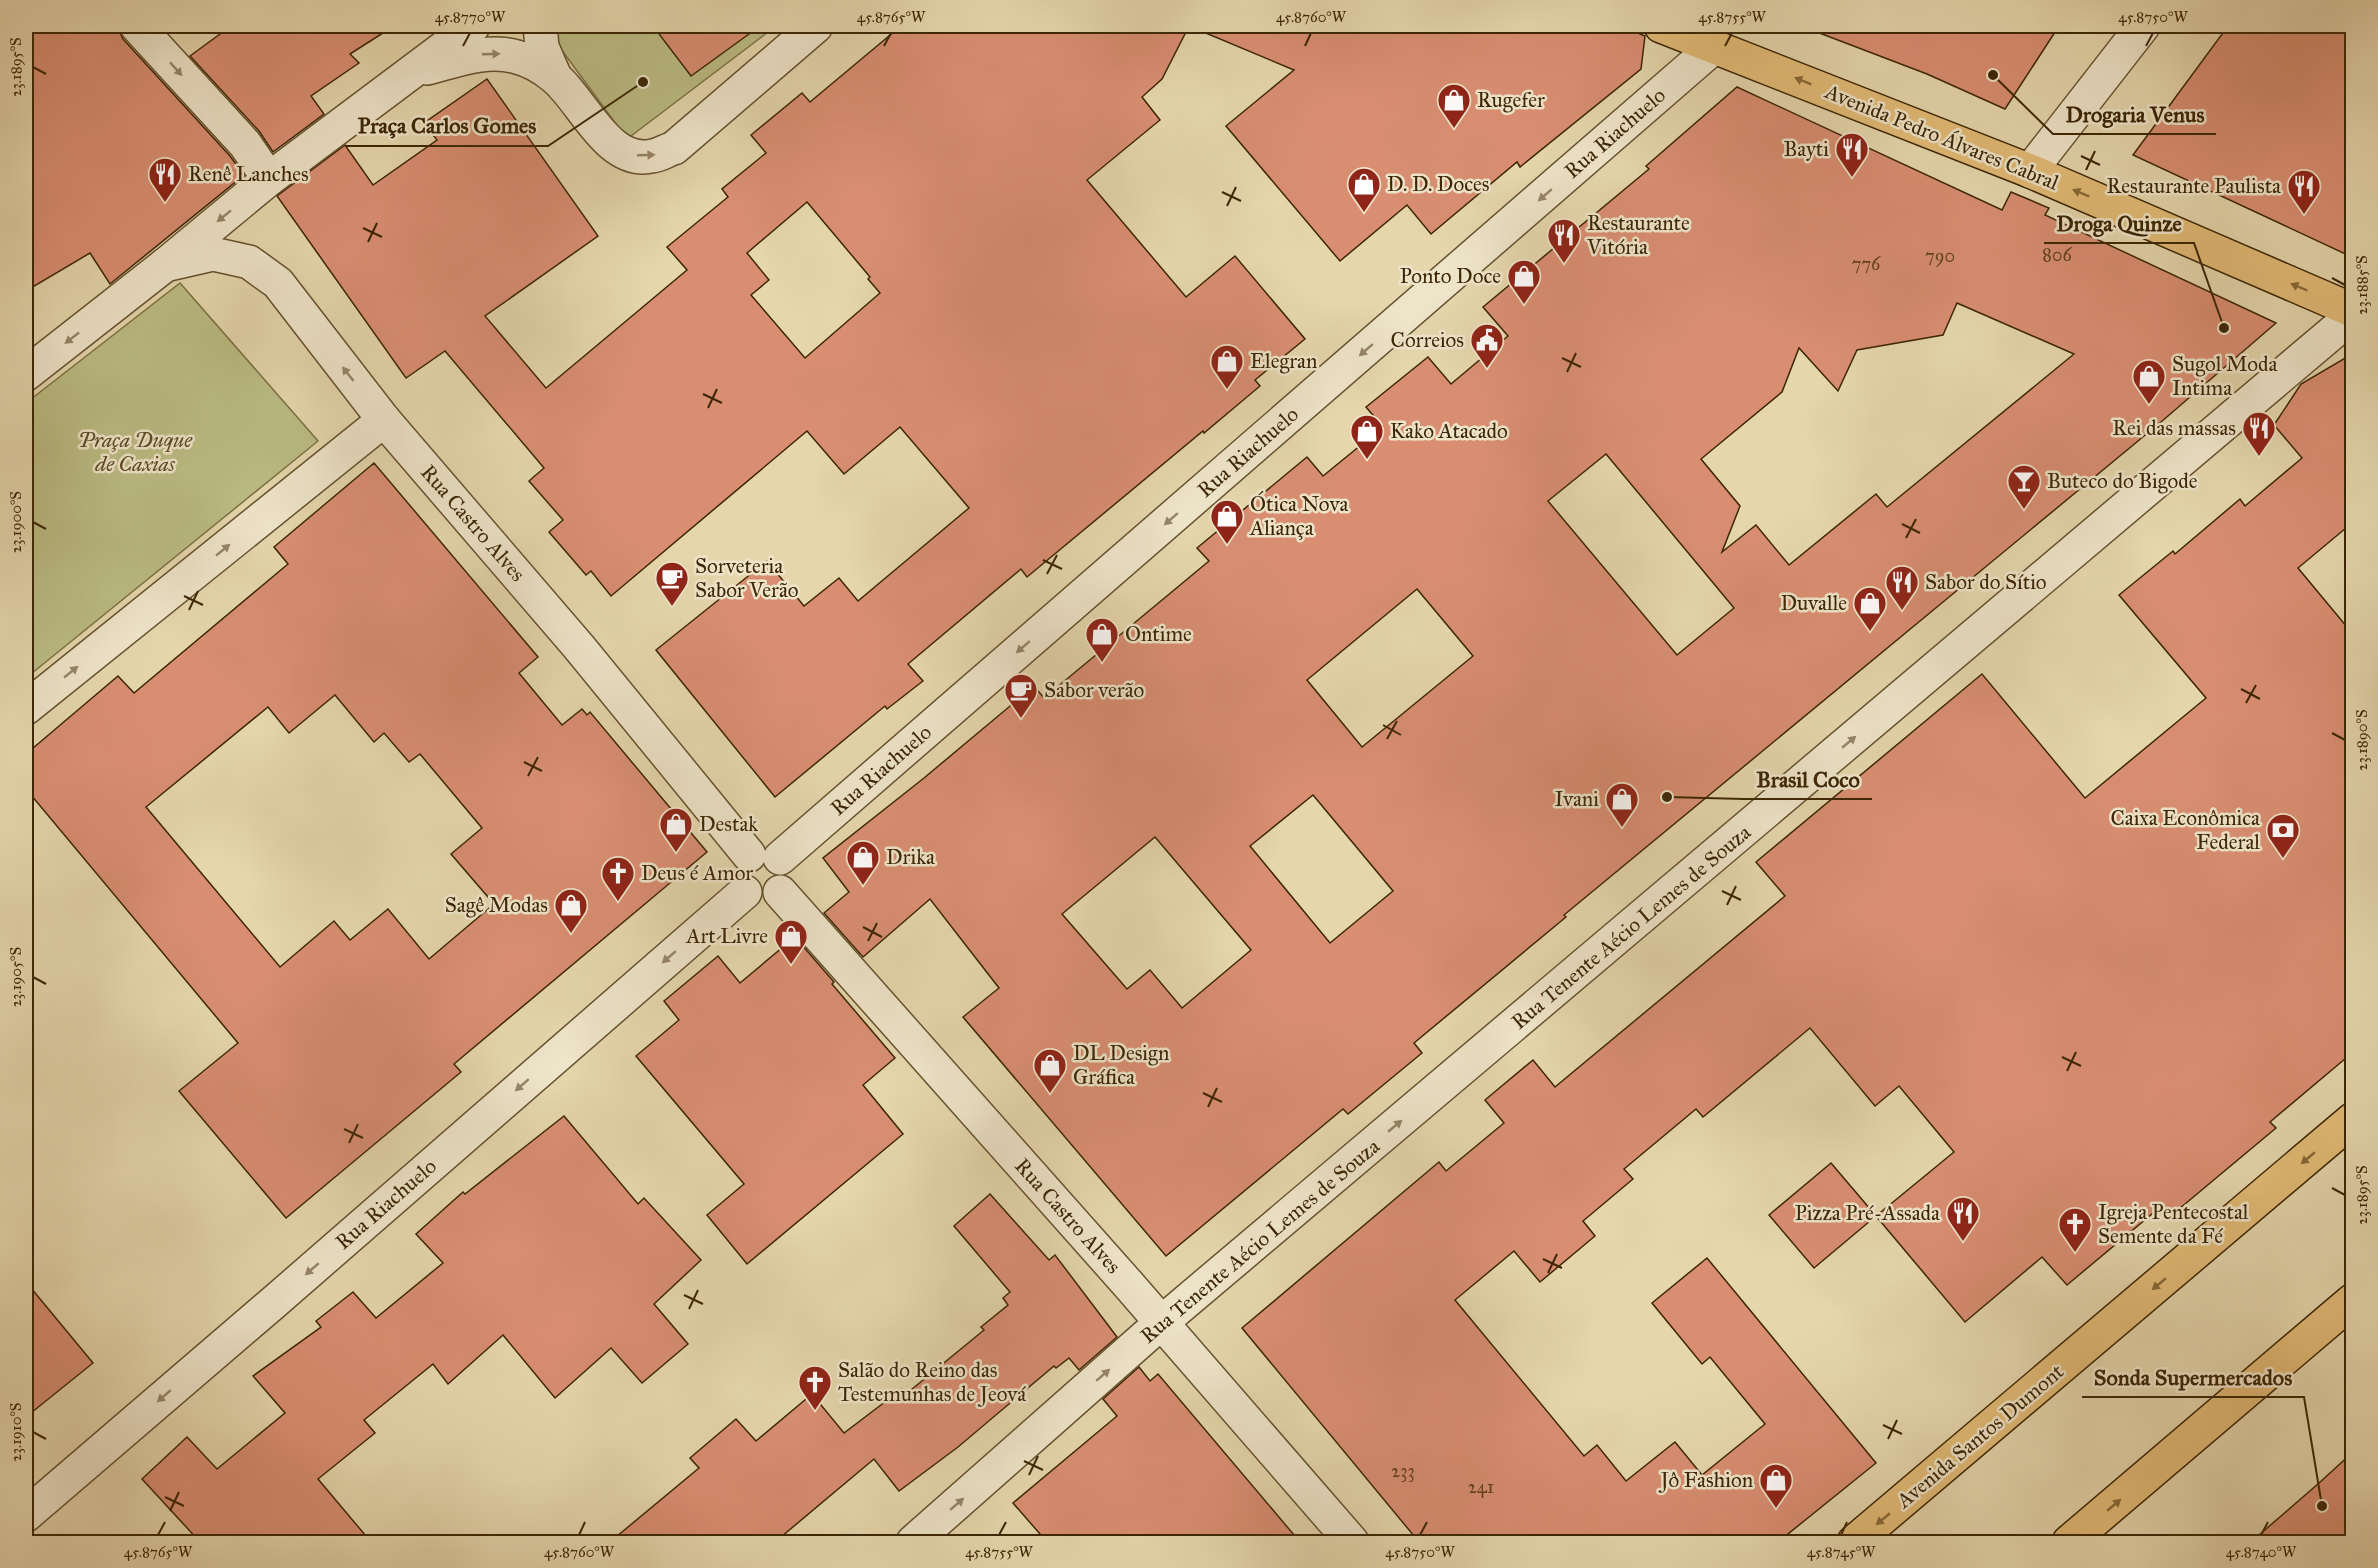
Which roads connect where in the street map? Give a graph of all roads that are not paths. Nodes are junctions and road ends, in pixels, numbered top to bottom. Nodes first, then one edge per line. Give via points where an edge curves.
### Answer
1 (137, 26) edge
2 (472, 26) edge
3 (540, 26) edge
4 (816, 26) edge
5 (1661, 26) edge
6 (2143, 26) edge
7 (1716, 46) junction
8 (413, 72) junction
9 (555, 77) junction
10 (2030, 171) junction
11 (269, 179) junction
12 (165, 265) junction
13 (2352, 310) edge
14 (2352, 316) edge
15 (26, 374) edge
16 (384, 420) junction
17 (26, 708) edge
18 (765, 856) junction
19 (745, 892) junction
20 (780, 892) junction
21 (2352, 1120) edge
22 (2352, 1285) edge
23 (2352, 1302) edge
24 (1162, 1322) junction
25 (2314, 1335) junction
26 (26, 1515) edge
27 (913, 1542) edge
28 (1352, 1542) edge
29 (1854, 1542) edge
30 (2069, 1542) edge

1 -> 11 street via 245,144
2 - 8 street
3 - 9 street via 542,47
9 -> 4 street via 611,144 633,155 651,157 674,148
5 - 7 main road, Avenida Pedro Álvares Cabral
6 - 10 street
10 -> 7 main road, Avenida Pedro Álvares Cabral
7 -> 18 street, Rua Riachuelo
8 -> 9 street via 478,55 498,54 516,56
8 - 11 street
13 -> 10 main road, Avenida Pedro Álvares Cabral
11 -> 12 street
12 -> 15 street
16 -> 12 street, Rua Castro Alves via 278,283 249,262 213,254
24 -> 14 street, Rua Tenente Aécio Lemes de Souza
17 -> 16 street
16 - 18 street, Rua Castro Alves
18 - 19 street via 743,860 740,869
18 - 20 street via 785,864 787,879
19 - 20 street via 758,899
19 -> 26 street, Rua Riachuelo
20 - 24 street, Rua Castro Alves
21 -> 29 main road, Avenida Santos Dumont
22 - 25 main road
23 - 25 main road
27 -> 24 street, Rua Tenente Aécio Lemes de Souza
24 - 28 street, Rua Castro Alves
30 -> 25 main road

